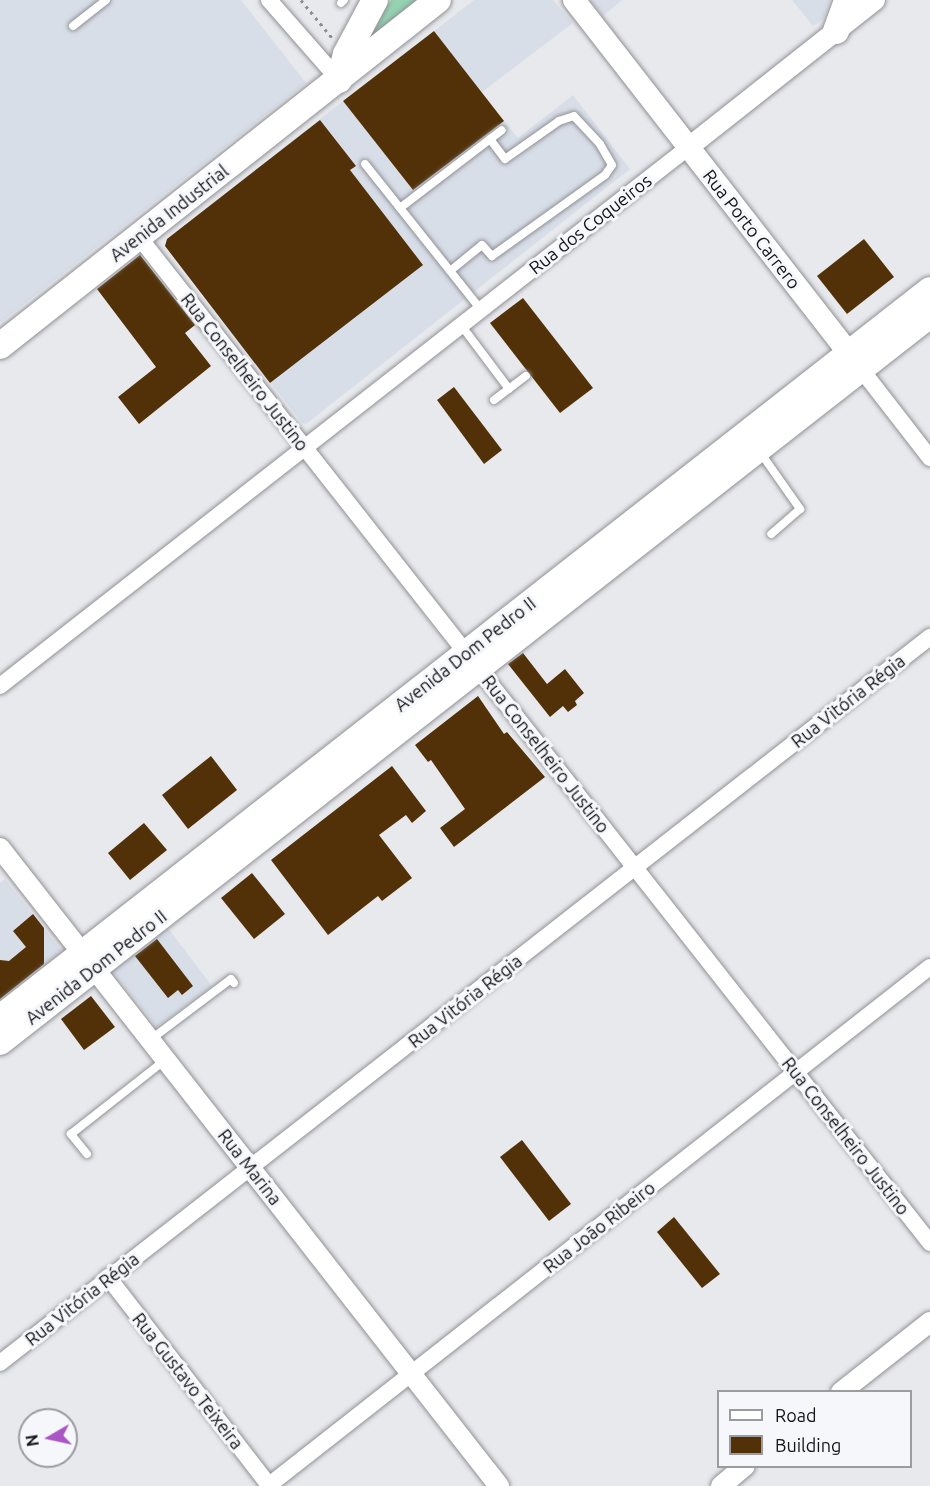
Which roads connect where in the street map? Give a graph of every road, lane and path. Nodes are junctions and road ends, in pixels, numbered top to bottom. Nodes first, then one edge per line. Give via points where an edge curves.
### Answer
1 (106, 0) edge
2 (269, 0) edge
3 (301, 0) edge
4 (375, 0) edge
5 (438, 0) edge
6 (574, 0) edge
7 (847, 0) edge
8 (875, 0) edge
9 (73, 26) dead end
10 (836, 31) junction
11 (327, 33) dead end
12 (339, 80) junction
13 (502, 130) dead end
14 (490, 139) junction
15 (689, 147) junction
16 (365, 164) dead end
17 (400, 208) junction
18 (139, 237) junction
19 (450, 270) junction
20 (930, 290) edge
21 (481, 310) junction
22 (930, 315) edge
23 (461, 325) junction
24 (0, 346) edge
25 (855, 361) junction
26 (526, 376) dead end
27 (509, 389) junction
28 (494, 400) dead end
29 (304, 448) junction
30 (758, 450) junction
31 (930, 458) edge
32 (771, 534) dead end
33 (930, 637) edge
34 (472, 659) junction
35 (0, 686) edge
36 (0, 848) edge
37 (635, 868) junction
38 (88, 961) junction
39 (930, 967) edge
40 (234, 982) dead end
41 (0, 1018) edge
42 (150, 1040) junction
43 (0, 1042) edge
44 (165, 1060) junction
45 (796, 1072) junction
46 (87, 1154) dead end
47 (251, 1168) junction
48 (930, 1244) edge
49 (108, 1277) junction
50 (930, 1322) edge
51 (0, 1363) edge
52 (412, 1373) junction
53 (844, 1390) edge
54 (268, 1486) edge
55 (500, 1486) edge

1 - 9 lane
2 - 12 street
3 - 11 path
4 - 12 main road via 345,54
5 - 12 main road, Avenida Industrial
6 - 15 main road, Rua Porto Carrero
7 - 10 main road
8 - 10 street, Rua dos Coqueiros
10 - 15 street, Rua dos Coqueiros
12 - 18 main road, Avenida Industrial
13 - 14 lane
14 - 17 lane
14 - 19 lane via 505,159 559,121 574,116 600,144 612,165 605,175 492,256 482,245
15 - 21 street, Rua dos Coqueiros
15 - 25 main road, Rua Porto Carrero
16 - 17 lane
17 - 19 lane
18 - 24 main road, Avenida Industrial
18 - 29 street, Rua Conselheiro Justino
19 - 21 lane
20 - 25 main road, Avenida Dom Pedro II
21 - 23 street, Rua dos Coqueiros
22 - 25 main road, Avenida Dom Pedro II
23 - 27 lane
23 - 29 street, Rua dos Coqueiros
25 - 30 main road, Avenida Dom Pedro II
25 - 31 street, Rua Porto Carrero
25 - 34 main road, Avenida Dom Pedro II
26 - 27 lane
27 - 28 lane
29 - 34 street, Rua Conselheiro Justino
29 - 35 street, Rua dos Coqueiros
30 - 32 lane via 800,509
30 - 34 main road, Avenida Dom Pedro II
33 - 37 street, Rua Vitória Régia
34 - 37 street, Rua Conselheiro Justino
34 - 38 main road, Avenida Dom Pedro II
36 - 38 street, Rua Marina
37 - 45 street, Rua Conselheiro Justino
37 - 47 street, Rua Vitória Régia
38 - 41 main road, Avenida Dom Pedro II
38 - 42 street, Rua Marina
38 - 43 main road, Avenida Dom Pedro II
39 - 45 street, Rua João Ribeiro
40 - 42 lane via 231,979
42 - 44 street, Rua Marina
44 - 46 lane via 71,1134
44 - 47 street, Rua Marina
45 - 48 street, Rua Conselheiro Justino
45 - 52 street, Rua João Ribeiro
47 - 49 street, Rua Vitória Régia
47 - 52 street, Rua Marina
49 - 51 street, Rua Vitória Régia
49 - 54 street, Rua Gustavo Teixeira
50 - 53 street
52 - 54 street, Rua João Ribeiro
52 - 55 street, Rua Marina

